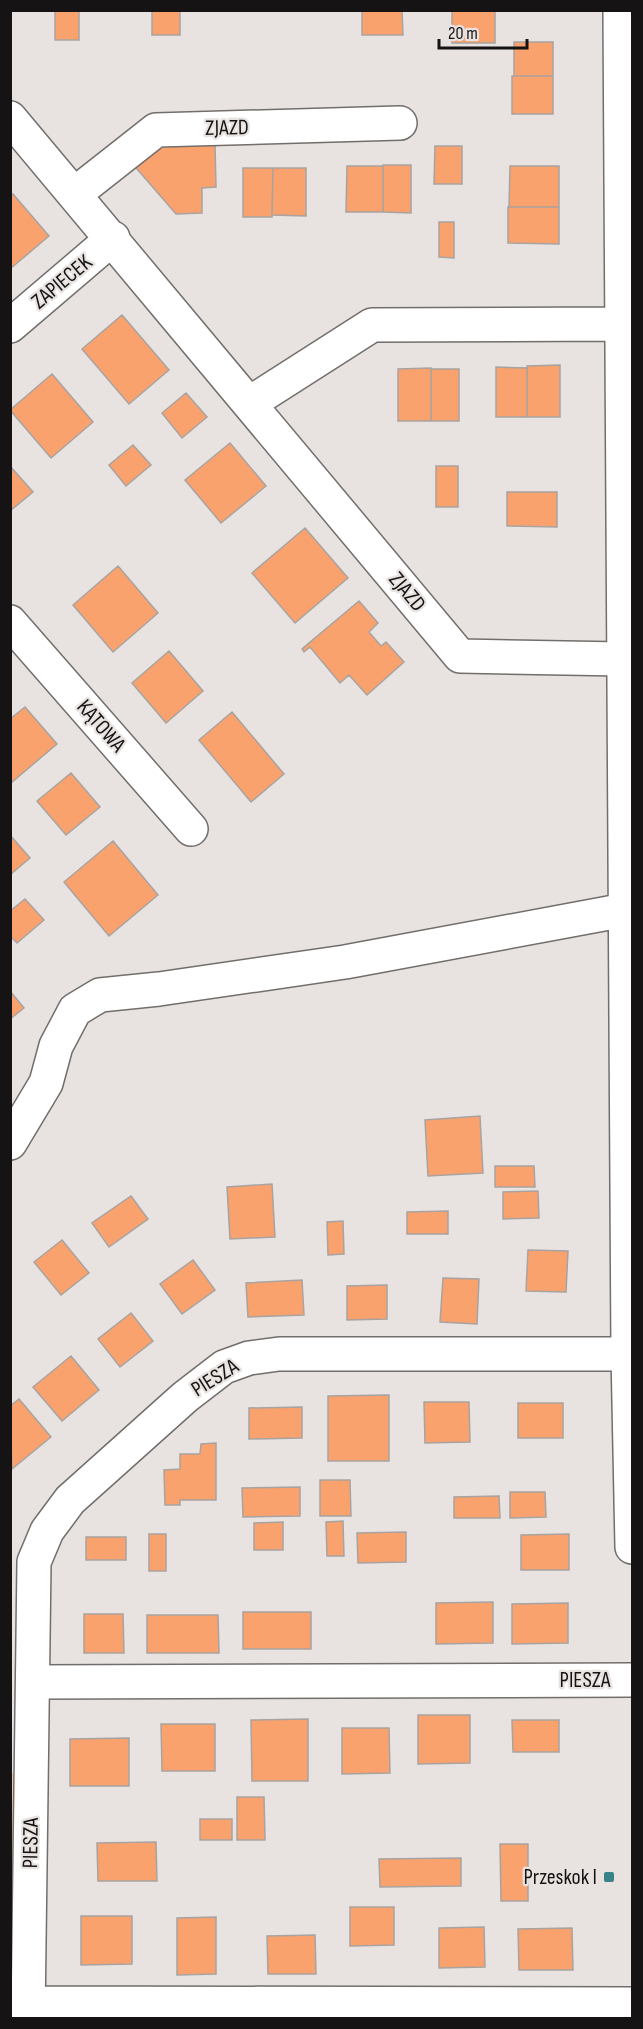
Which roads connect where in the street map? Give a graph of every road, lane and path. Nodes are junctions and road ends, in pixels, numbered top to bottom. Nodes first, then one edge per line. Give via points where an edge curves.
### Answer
1 (620, 10) edge
2 (10, 118) edge
3 (400, 123) dead end
4 (76, 193) junction
5 (113, 238) junction
6 (621, 324) junction
7 (10, 326) edge
8 (250, 403) junction
9 (10, 622) edge
10 (622, 659) junction
11 (192, 830) dead end
12 (625, 910) junction
13 (10, 1143) edge
14 (628, 1354) junction
15 (633, 1547) edge
16 (633, 1680) edge
17 (34, 1682) junction
18 (633, 2004) edge
19 (28, 2011) edge

1 - 6 street
2 - 4 street, ZJAZD
3 - 4 street, ZJAZD via 156,130
4 - 5 street, ZJAZD
5 - 7 street, ZAPIECEK
5 - 8 street, ZJAZD
6 - 8 street via 372,325
6 - 10 street
8 - 10 street, ZJAZD via 460,656
9 - 11 street, KĄTOWA
10 - 12 street
12 - 13 street via 345,962 100,995 75,1010 56,1046 46,1083
12 - 14 street
14 - 15 street
14 - 17 street, PIESZA via 279,1354 249,1358 224,1367 70,1500 47,1531 34,1562
16 - 17 street, PIESZA
17 - 19 street, PIESZA
18 - 19 street, PIESZA

